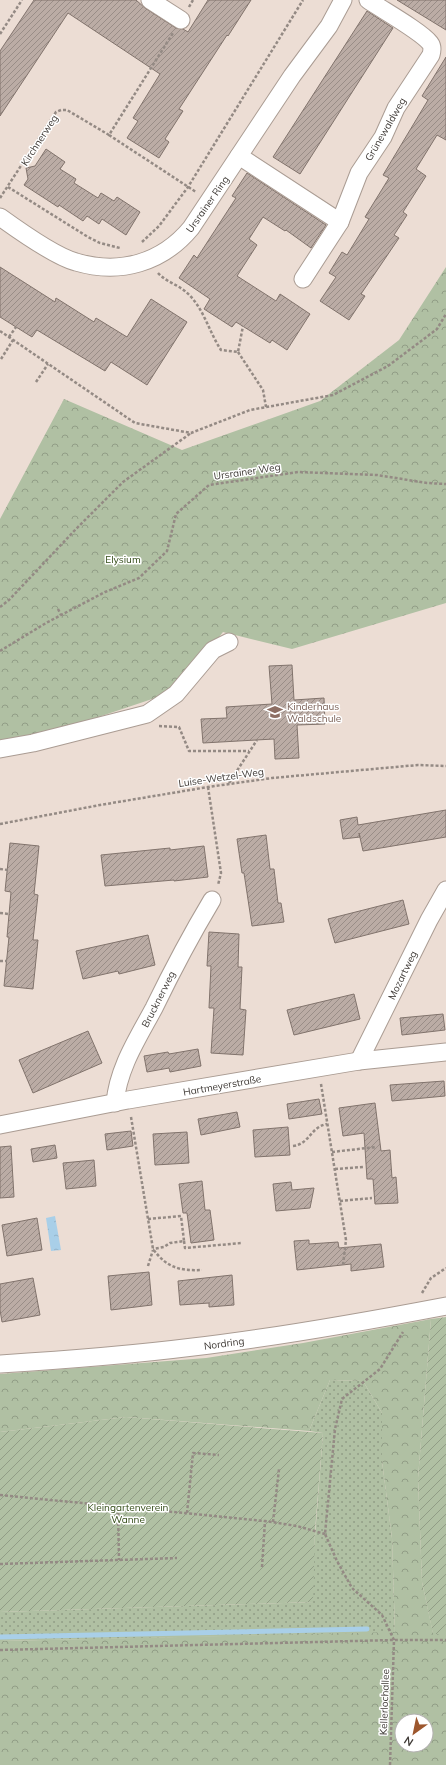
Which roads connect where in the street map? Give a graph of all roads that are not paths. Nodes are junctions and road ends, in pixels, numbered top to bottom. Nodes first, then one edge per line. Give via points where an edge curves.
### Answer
1 (150, 0) edge
2 (343, 0) edge
3 (368, 0) edge
4 (181, 20) road end
5 (239, 156) junction
6 (0, 217) edge
7 (340, 222) junction
8 (303, 279) dead end
9 (229, 642) dead end
10 (0, 749) edge
11 (446, 890) edge
12 (212, 900) dead end
13 (446, 1052) edge
14 (359, 1061) junction
15 (115, 1103) junction
16 (0, 1125) edge
17 (446, 1306) edge
18 (0, 1364) edge

1 - 4 street
2 - 5 street, Ursrainer Ring via 329,26
3 - 7 street, Grünewaldweg via 422,36 431,44 433,50 396,108 383,137 359,173
5 - 6 street, Ursrainer Ring via 182,239 158,256 125,266 106,267 75,262 60,256
5 - 7 street
7 - 8 street, Grünewaldweg
9 - 10 street via 213,650 176,694 147,714
11 - 14 street, Mozartweg
12 - 15 street, Brucknerweg via 183,950 124,1066 116,1089
13 - 14 street, Hartmeyerstraße
14 - 15 street, Hartmeyerstraße
15 - 16 street, Hartmeyerstraße
17 - 18 street, Nordring via 301,1332 193,1347

